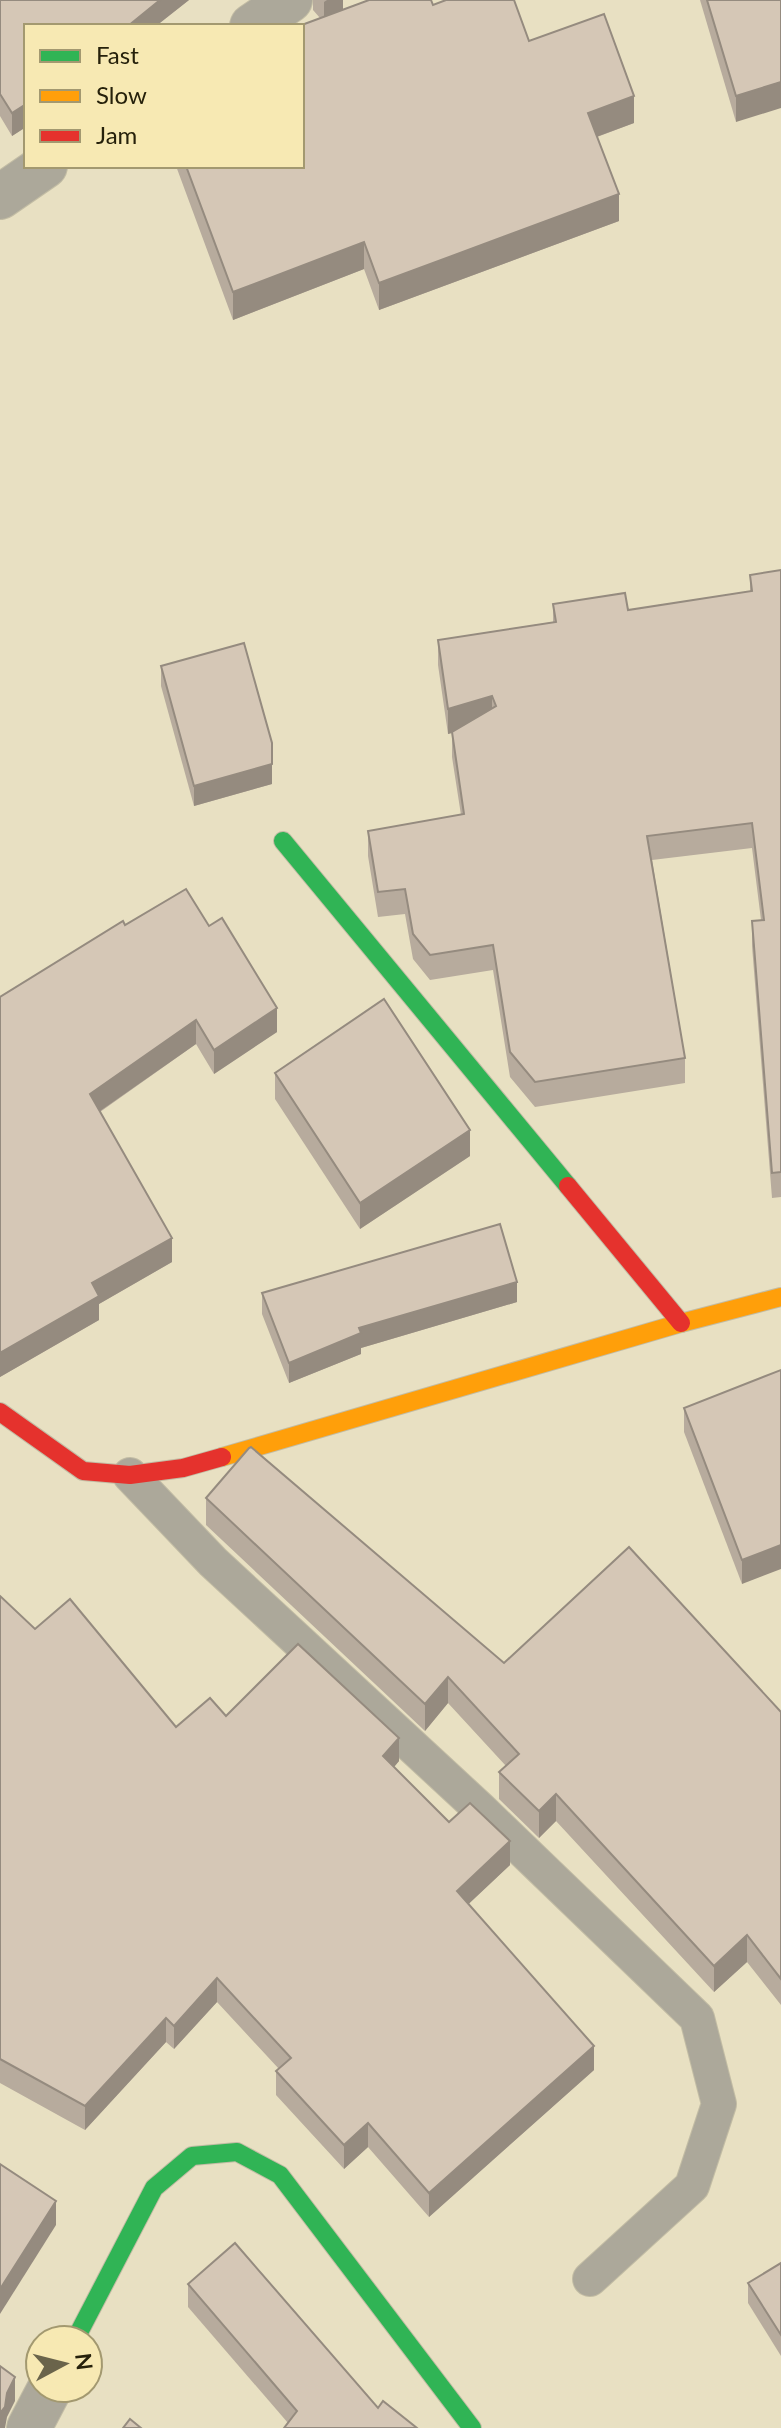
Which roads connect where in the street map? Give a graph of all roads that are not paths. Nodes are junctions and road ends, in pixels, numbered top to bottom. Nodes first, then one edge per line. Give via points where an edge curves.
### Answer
1 (290, 0) edge
2 (255, 24) edge
3 (42, 168) edge
4 (0, 197) edge
5 (283, 841) dead end
6 (781, 1297) edge
7 (681, 1323) junction
8 (0, 1412) edge
9 (130, 1475) junction
10 (590, 2279) dead end
11 (83, 2324) edge
12 (42, 2404) edge
13 (29, 2428) edge
14 (472, 2428) edge

1 - 2 street
3 - 4 street
5 - 7 street
6 - 7 street
7 - 9 street via 183,1468
8 - 9 street via 83,1471
9 - 10 lane via 213,1562 697,2018 719,2104 692,2186
11 - 14 street via 154,2188 192,2156 237,2152 280,2175
12 - 13 street

